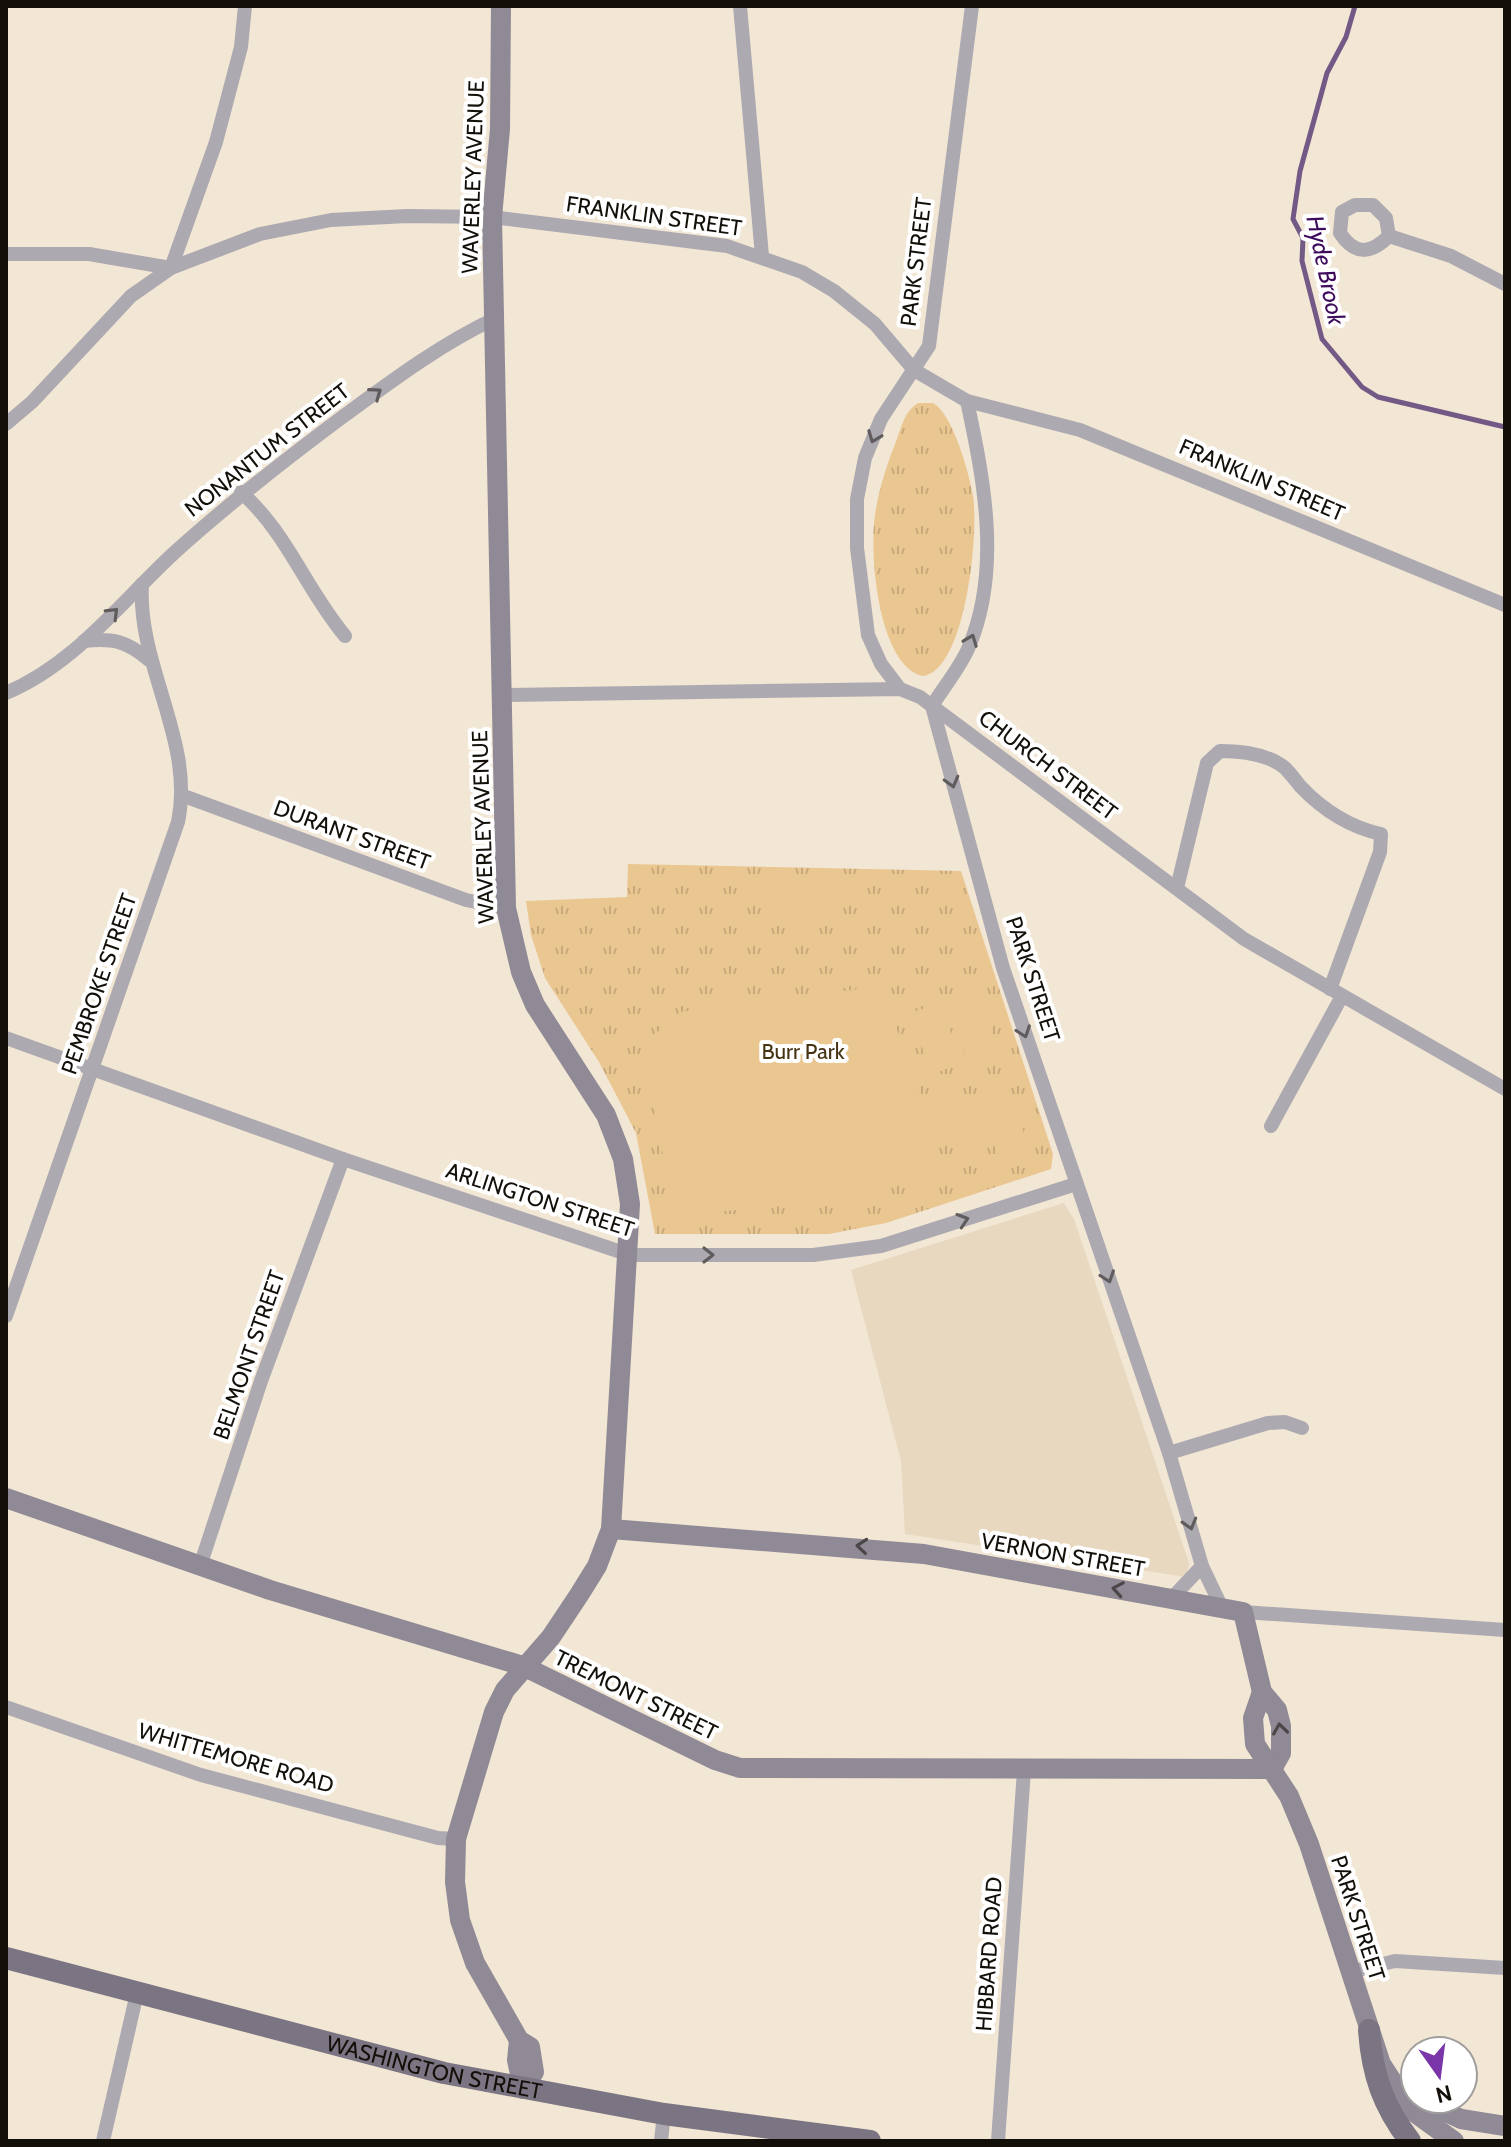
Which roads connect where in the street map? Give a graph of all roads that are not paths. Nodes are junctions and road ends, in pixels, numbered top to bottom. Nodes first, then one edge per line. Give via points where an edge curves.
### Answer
1 (245, 6) edge
2 (501, 6) edge
3 (740, 6) edge
4 (972, 6) edge
5 (492, 217) junction
6 (1389, 236) dead end
7 (6, 254) edge
8 (762, 256) junction
9 (171, 268) junction
10 (1505, 284) edge
11 (494, 319) junction
12 (914, 370) junction
13 (967, 401) junction
14 (6, 424) edge
15 (241, 492) junction
16 (142, 584) junction
17 (1505, 605) edge
18 (345, 636) dead end
19 (84, 641) junction
20 (149, 661) junction
21 (900, 689) junction
22 (6, 693) edge
23 (503, 695) junction
24 (932, 706) junction
25 (184, 796) junction
26 (1177, 888) junction
27 (506, 908) junction
28 (1336, 992) junction
29 (6, 1038) edge
30 (94, 1070) junction
31 (1505, 1089) edge
32 (1271, 1126) dead end
33 (343, 1159) junction
34 (1076, 1184) junction
35 (630, 1255) junction
36 (6, 1316) edge
37 (1302, 1428) dead end
38 (1169, 1453) junction
39 (6, 1498) edge
40 (611, 1529) junction
41 (200, 1566) junction
42 (1202, 1566) junction
43 (1171, 1599) junction
44 (1233, 1610) junction
45 (1505, 1630) edge
46 (523, 1666) junction
47 (1262, 1692) junction
48 (6, 1707) edge
49 (1272, 1769) junction
50 (1024, 1770) junction
51 (456, 1839) junction
52 (6, 1958) edge
53 (1505, 1968) edge
54 (1350, 1972) junction
55 (137, 1993) junction
56 (1369, 2030) junction
57 (1391, 2085) junction
58 (523, 2089) junction
59 (664, 2114) junction
60 (1505, 2126) edge
61 (103, 2141) edge
62 (661, 2141) edge
63 (870, 2141) edge
64 (998, 2141) edge
65 (1410, 2141) edge
66 (1454, 2141) edge

1 - 9 street via 241,47 216,142
2 - 5 street, WAVERLEY AVENUE via 500,129
3 - 8 street
4 - 12 street, PARK STREET via 931,335
5 - 8 street, FRANKLIN STREET via 689,240
5 - 9 street, FRANKLIN STREET via 331,220 260,234
5 - 11 street, WAVERLEY AVENUE
6 - 10 street via 1451,256
7 - 9 street via 89,254
8 - 12 street, FRANKLIN STREET via 802,272 856,306
9 - 14 street, FRANKLIN STREET via 131,296
15 -> 11 street, NONANTUM STREET via 382,388
11 - 23 street, WAVERLEY AVENUE
12 - 13 street, FRANKLIN STREET
12 -> 21 street, PARK STREET via 881,419 865,458 857,499 868,635
13 - 17 street, FRANKLIN STREET via 1092,434
24 -> 13 street via 967,652 983,589 988,537 984,488
15 - 16 street, NONANTUM STREET
15 - 18 street via 268,517 323,610
19 -> 16 street, NONANTUM STREET
16 - 20 street, PEMBROKE STREET via 141,619
19 - 20 street via 130,644
19 - 22 street, NONANTUM STREET
20 - 25 street, PEMBROKE STREET via 177,753
21 - 23 street, CHURCH STREET
21 - 24 street, CHURCH STREET
23 - 27 street, WAVERLEY AVENUE
24 - 26 street, CHURCH STREET
24 -> 34 street, PARK STREET via 1003,968
25 - 27 street, DURANT STREET via 466,900
25 - 30 street, PEMBROKE STREET
26 - 28 street, CHURCH STREET via 1244,939
26 - 28 street via 1207,763 1220,751 1239,751 1284,767 1337,818 1381,834
27 - 35 street, WAVERLEY AVENUE via 511,941 535,1005 606,1115 623,1159
28 - 31 street, CHURCH STREET
28 - 32 street
29 - 30 street, ARLINGTON STREET
30 - 33 street, ARLINGTON STREET
30 - 36 street, PEMBROKE STREET
33 - 35 street, ARLINGTON STREET
33 - 41 street, BELMONT STREET
35 -> 34 street, ARLINGTON STREET via 848,1252
34 -> 38 street, PARK STREET
35 - 40 street, WAVERLEY AVENUE
37 - 38 street via 1268,1423
38 -> 42 street, PARK STREET
39 - 41 street, TREMONT STREET
43 -> 40 street, VERNON STREET via 924,1554
40 - 46 street, WAVERLEY AVENUE via 579,1595 551,1637
41 - 46 street, TREMONT STREET
42 - 43 street
42 - 44 street, PARK STREET
43 - 44 street, VERNON STREET
44 - 45 street, VERNON STREET
44 - 47 street, PARK STREET
46 - 50 street, TREMONT STREET via 740,1768
46 - 51 street, WAVERLEY AVENUE via 494,1712
47 - 49 street, PARK STREET via 1253,1718 1254,1740
49 -> 47 street, PARK STREET via 1281,1753 1281,1726 1277,1710
48 - 51 street, WHITTEMORE ROAD via 201,1775
49 - 50 street, TREMONT STREET
49 - 54 street, PARK STREET via 1309,1844
50 - 64 street, HIBBARD ROAD
51 - 58 street, WAVERLEY AVENUE via 460,1920 475,1963 519,2040
52 - 55 main road, WASHINGTON STREET
53 - 54 street via 1395,1961
54 - 56 street, PARK STREET
55 - 58 main road, WASHINGTON STREET via 380,2058
55 - 61 street
56 - 57 street, PARK STREET
56 - 65 main road via 1376,2083
57 - 60 street via 1451,2116
57 - 66 street, PARK STREET via 1420,2119
58 - 59 main road, WASHINGTON STREET
59 - 62 street
59 - 63 main road, WASHINGTON STREET

